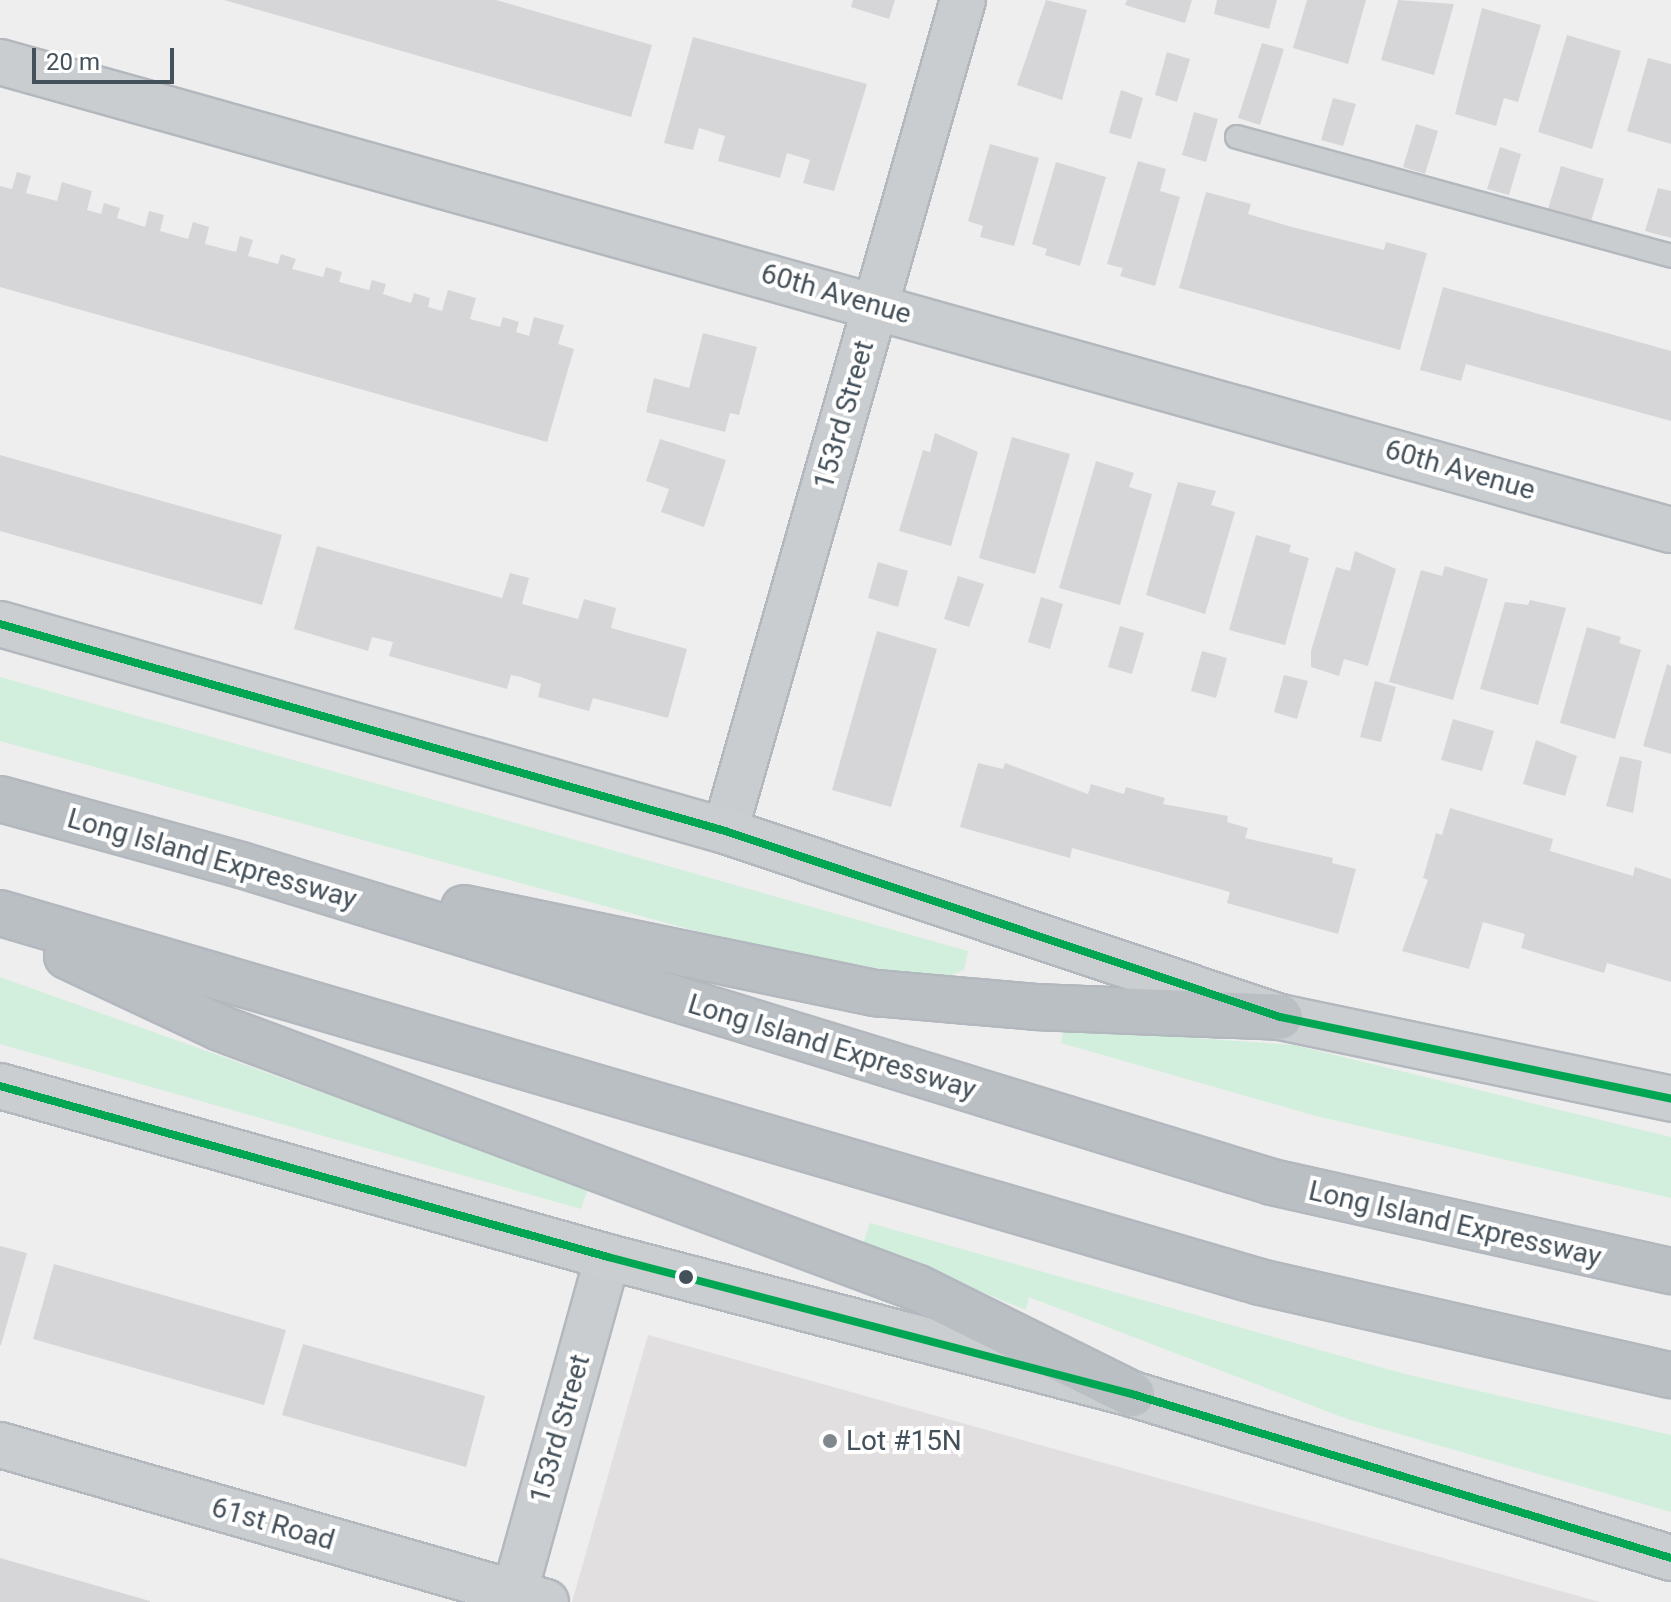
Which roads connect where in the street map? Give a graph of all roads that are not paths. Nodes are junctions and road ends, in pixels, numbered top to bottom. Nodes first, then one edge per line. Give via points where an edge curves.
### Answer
1 (963, 0) edge
2 (0, 62) edge
3 (1237, 137) dead end
4 (1671, 256) edge
5 (875, 305) junction
6 (1671, 530) edge
7 (0, 624) edge
8 (0, 799) edge
9 (725, 831) junction
10 (241, 865) junction
11 (0, 913) edge
12 (0, 923) edge
13 (1280, 1017) junction
14 (0, 1086) edge
15 (1671, 1099) edge
16 (608, 1257) junction
17 (1671, 1271) edge
18 (1671, 1375) edge
19 (1132, 1394) junction
20 (0, 1445) edge
21 (1671, 1558) edge
22 (524, 1599) edge

1 - 5 street, 153rd Street
2 - 5 street, 60th Avenue
3 - 4 lane
5 - 6 street, 60th Avenue
5 - 9 street, 153rd Street
7 - 9 main road
8 - 10 highway, Long Island Expressway
9 - 13 main road
10 - 13 highway via 876,993 1035,1007
10 - 17 highway, Long Island Expressway via 1272,1182
11 - 18 highway via 1260,1282
12 - 19 highway via 220,1028 918,1288
13 - 15 main road
14 - 16 main road
16 - 19 main road
16 - 22 street, 153rd Street
19 - 21 main road
20 - 22 street, 61st Road

